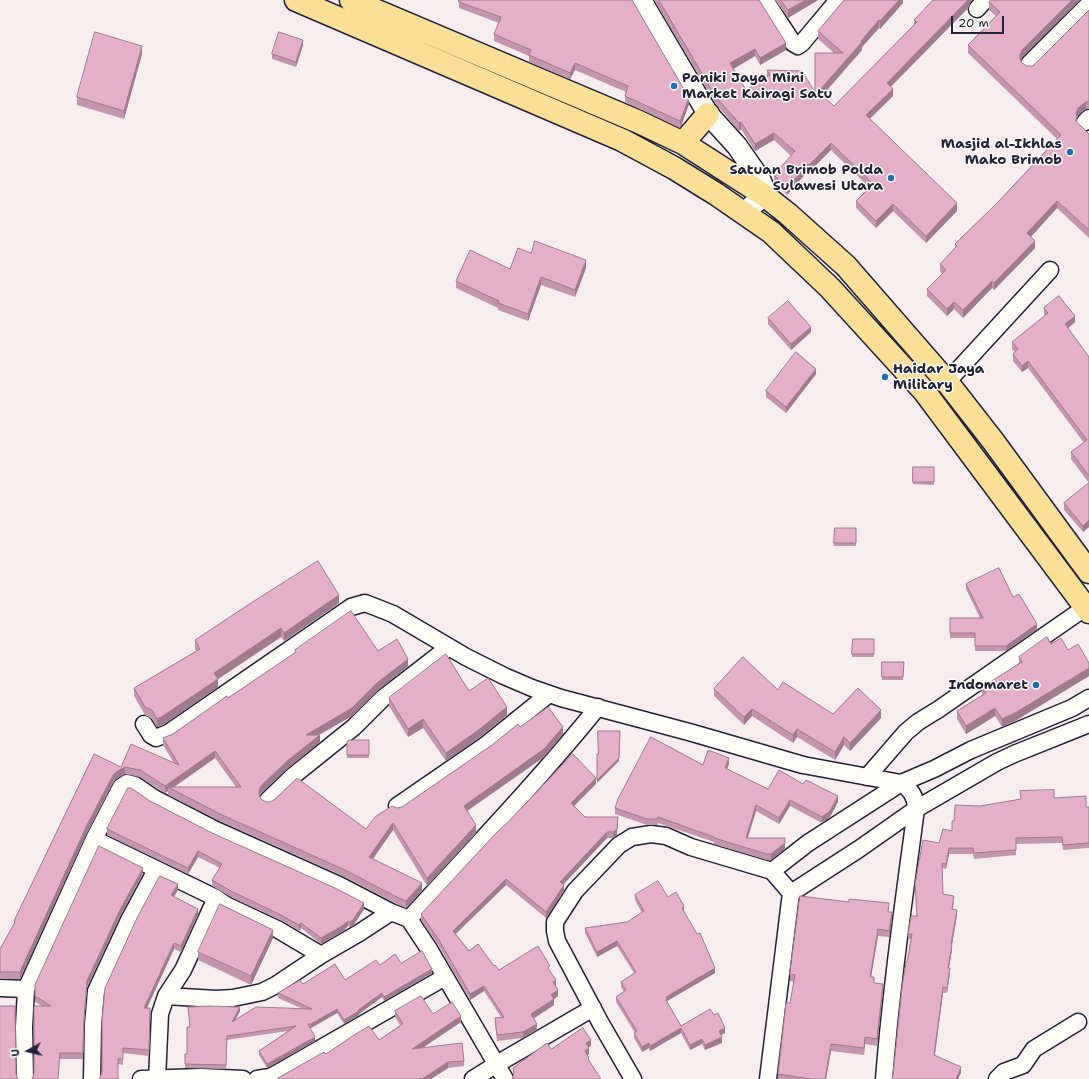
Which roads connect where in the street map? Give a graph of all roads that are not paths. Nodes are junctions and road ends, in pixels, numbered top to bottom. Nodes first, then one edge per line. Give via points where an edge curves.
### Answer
1 (296, 0) edge
2 (351, 0) edge
3 (641, 0) edge
4 (765, 0) edge
5 (838, 0) edge
6 (1089, 4) edge
7 (1029, 64) edge
8 (708, 114) junction
9 (683, 142) junction
10 (764, 195) junction
11 (744, 214) junction
12 (1050, 270) dead end
13 (947, 382) junction
14 (1089, 572) edge
15 (1087, 610) edge
16 (449, 647) junction
17 (549, 694) junction
18 (1089, 698) edge
19 (598, 707) junction
20 (144, 724) dead end
21 (1089, 724) edge
22 (867, 777) junction
23 (901, 783) junction
24 (268, 800) edge
25 (396, 806) edge
26 (916, 809) junction
27 (94, 838) junction
28 (156, 870) junction
29 (772, 871) junction
30 (790, 893) junction
31 (216, 898) junction
32 (391, 912) junction
33 (409, 920) junction
34 (321, 956) junction
35 (445, 977) junction
36 (0, 988) edge
37 (26, 989) junction
38 (166, 996) junction
39 (593, 1008) junction
40 (1078, 1022) dead end
41 (497, 1064) junction
42 (24, 1079) edge
43 (92, 1079) edge
44 (141, 1079) edge
45 (157, 1079) edge
46 (243, 1079) edge
47 (257, 1079) edge
48 (473, 1079) edge
49 (505, 1079) edge
50 (633, 1079) edge
51 (768, 1079) edge
52 (884, 1079) edge
53 (997, 1079) edge

1 - 11 highway via 622,140 674,168
2 - 9 highway
3 - 8 street
4 - 5 street via 792,43 798,46
6 - 7 street
8 - 9 highway
8 - 10 street via 737,146 760,179 765,189
9 - 10 highway
10 - 11 street
10 - 13 highway via 846,266
11 - 15 highway via 771,232 830,288 924,391
12 - 13 street
13 - 14 highway
15 - 22 street via 918,722
16 - 17 street via 504,676
16 - 20 street via 393,614 368,603 360,603 168,733 156,738
16 - 24 street via 383,698 354,727 293,776
17 - 19 street
17 - 25 street via 487,744
18 - 23 street via 1072,708 971,750
19 - 22 street via 803,765
19 - 33 street via 565,748
21 - 26 street via 997,762
22 - 23 street
23 - 26 street via 915,797
23 - 29 street via 808,843
26 - 30 street
26 - 52 street
27 - 28 street
27 - 32 street via 121,787 127,783 132,784 216,830
27 - 37 street
28 - 31 street
28 - 43 street via 96,991
29 - 30 street
29 - 39 street via 692,847 666,836 651,834 632,837 619,845 575,891 555,922 554,931 562,951
30 - 51 street
31 - 34 street via 277,929
31 - 38 street via 184,970
32 - 33 street
32 - 34 street
33 - 35 street
34 - 38 street via 276,985 248,996 216,999
35 - 41 street
35 - 47 street via 276,1074
36 - 37 street
37 - 42 street
38 - 45 street via 160,1014
39 - 41 street
39 - 50 street
40 - 53 street via 1034,1049 1023,1065 1004,1072
41 - 48 street
41 - 49 street
44 - 45 street
45 - 46 street

